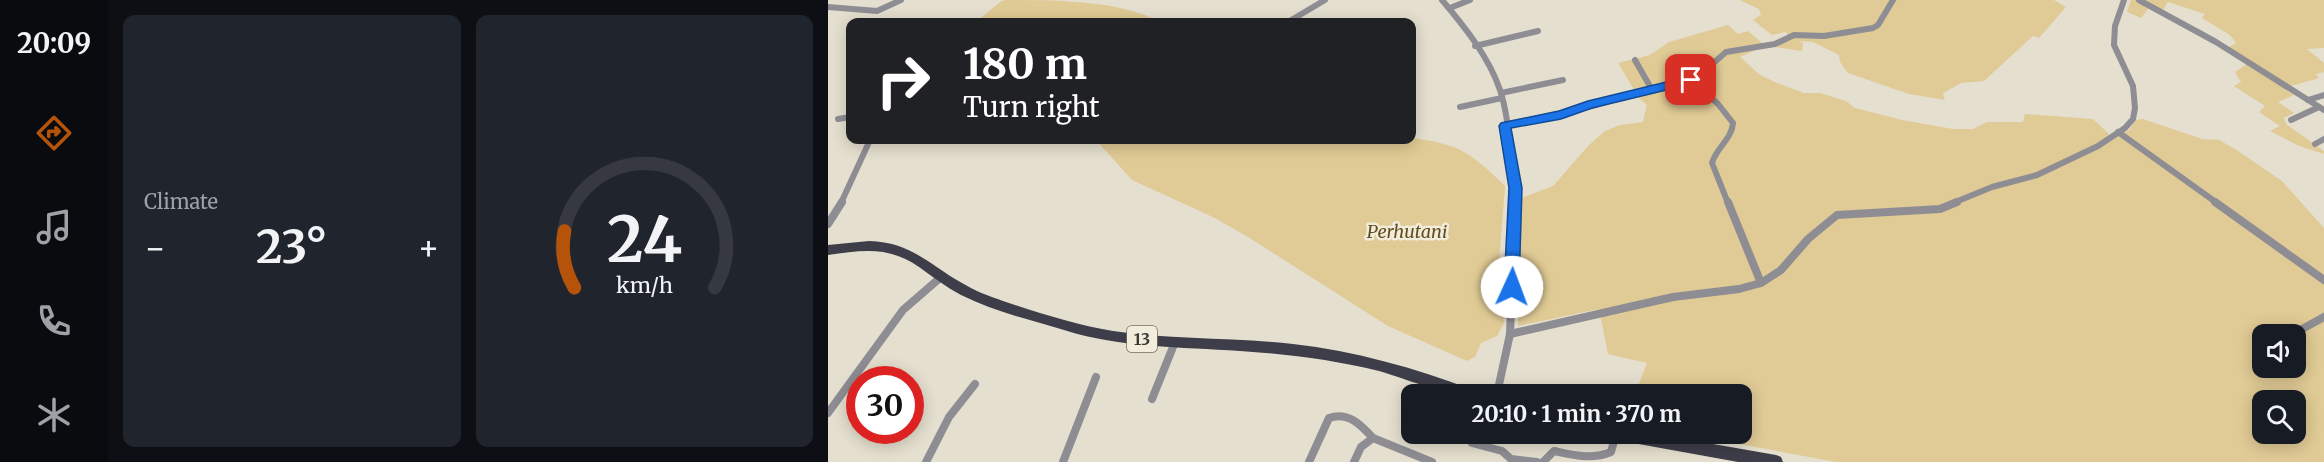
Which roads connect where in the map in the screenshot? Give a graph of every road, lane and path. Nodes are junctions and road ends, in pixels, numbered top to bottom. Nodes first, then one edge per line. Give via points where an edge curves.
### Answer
1 (901, 0) edge
2 (1325, 0) edge
3 (1442, 0) edge
4 (1470, 0) edge
5 (1893, 0) edge
6 (2124, 0) edge
7 (2139, 0) edge
8 (828, 7) edge
9 (1450, 8) junction
10 (1295, 18) edge
11 (1538, 31) dead end
12 (1475, 46) junction
13 (1635, 60) dead end
14 (1563, 80) dead end
15 (1693, 81) junction
16 (1652, 90) junction
17 (2324, 95) edge
18 (1501, 96) junction
19 (2308, 100) junction
20 (1460, 107) dead end
21 (2321, 108) edge
22 (846, 118) edge
23 (838, 119) dead end
24 (2291, 120) dead end
25 (1505, 126) junction
26 (2118, 132) junction
27 (2324, 139) edge
28 (868, 144) edge
29 (2315, 144) dead end
30 (828, 224) edge
31 (828, 250) edge
32 (940, 277) junction
33 (2324, 280) edge
34 (1761, 283) junction
35 (2324, 317) edge
36 (2306, 327) edge
37 (1510, 334) junction
38 (1175, 342) junction
39 (1095, 377) dead end
40 (975, 384) dead end
41 (1442, 384) edge
42 (1499, 384) edge
43 (1152, 399) dead end
44 (828, 413) edge
45 (1373, 438) junction
46 (1476, 444) edge
47 (1613, 444) edge
48 (1677, 444) edge
49 (926, 462) edge
50 (1063, 462) edge
51 (1310, 462) edge
52 (1354, 462) edge
53 (1432, 462) edge
54 (1537, 462) edge
55 (1543, 462) edge
56 (1776, 462) edge

1 - 8 street via 877,11
2 - 10 street
3 - 9 street
4 - 9 street
5 - 15 street via 1881,22 1873,28 1824,36 1794,35 1775,44 1726,52
6 - 26 street via 2115,26 2114,45 2133,86 2135,108 2133,119
7 - 19 street via 2216,42
9 - 12 street
11 - 12 street
12 - 18 street via 1491,70
13 - 16 street
14 - 18 street
15 - 16 street
15 - 34 street via 1733,123 1732,134 1713,154 1712,163
16 - 25 street
17 - 19 street
18 - 20 street
18 - 25 street
19 - 21 street
21 - 24 street
22 - 23 street
25 - 37 street via 1516,205
26 - 33 street
26 - 34 street via 2037,175 1980,191 1952,206 1837,214 1781,270
27 - 29 street
28 - 30 street
31 - 32 highway, 13 via 873,246 901,250
32 - 38 highway, 13 via 974,295 1064,326 1111,336
32 - 44 street via 903,310
34 - 37 street via 1673,297
35 - 36 street
37 - 42 street
38 - 41 highway, 13 via 1268,347 1334,357 1419,375
38 - 43 street
39 - 50 street
40 - 49 street via 948,417
45 - 51 street via 1359,423 1333,416
45 - 52 street via 1361,447
45 - 53 street
46 - 54 street via 1502,451 1511,459
47 - 55 street via 1605,456 1584,458 1554,451
48 - 56 highway

